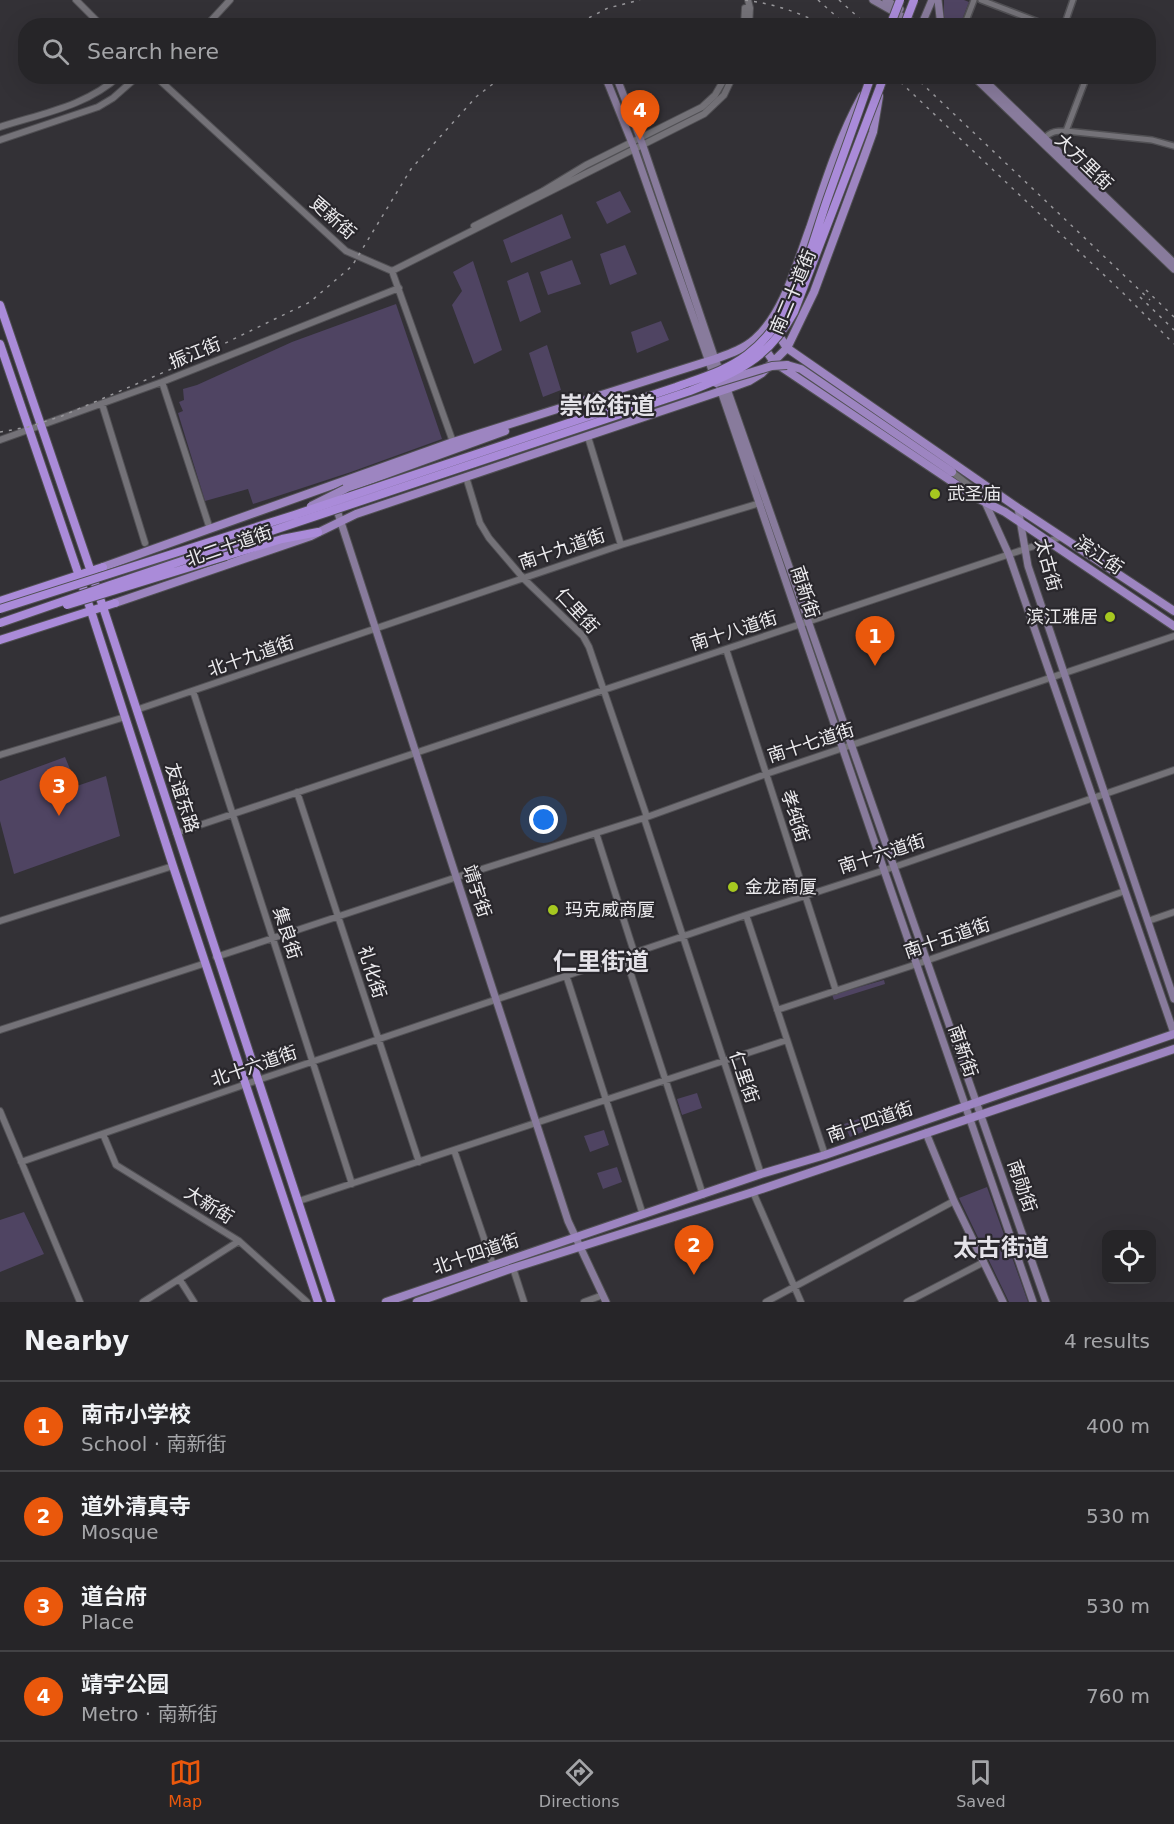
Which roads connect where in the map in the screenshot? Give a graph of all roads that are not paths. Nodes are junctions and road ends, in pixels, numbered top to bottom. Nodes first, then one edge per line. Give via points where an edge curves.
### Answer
1 (75, 0) edge
2 (230, 0) edge
3 (748, 0) edge
4 (873, 0) edge
5 (888, 0) edge
6 (900, 0) edge
7 (914, 0) edge
8 (932, 0) edge
9 (938, 0) edge
10 (974, 0) edge
11 (981, 0) edge
12 (1003, 0) edge
13 (1073, 0) edge
14 (1000, 7) junction
15 (750, 8) junction
16 (94, 18) edge
17 (213, 18) edge
18 (744, 18) edge
19 (749, 18) edge
20 (893, 18) edge
21 (907, 18) edge
22 (908, 18) edge
23 (912, 18) edge
24 (925, 18) edge
25 (940, 18) edge
26 (967, 18) edge
27 (1028, 18) edge
28 (1067, 18) edge
29 (110, 84) edge
30 (129, 84) edge
31 (165, 84) edge
32 (608, 84) edge
33 (619, 84) edge
34 (722, 84) edge
35 (729, 84) edge
36 (867, 84) edge
37 (868, 84) edge
38 (881, 84) edge
39 (981, 84) edge
40 (988, 84) edge
41 (1084, 84) edge
42 (880, 87) junction
43 (0, 127) edge
44 (1066, 131) junction
45 (1044, 139) junction
46 (0, 140) edge
47 (641, 141) junction
48 (633, 145) junction
49 (1174, 146) edge
50 (1174, 262) edge
51 (389, 269) junction
52 (1174, 269) edge
53 (399, 288) junction
54 (0, 305) edge
55 (770, 321) junction
56 (757, 338) junction
57 (0, 344) edge
58 (787, 348) junction
59 (711, 360) junction
60 (774, 362) junction
61 (162, 382) junction
62 (724, 390) junction
63 (690, 391) junction
64 (102, 404) junction
65 (41, 427) junction
66 (30, 431) junction
67 (588, 437) junction
68 (0, 440) edge
69 (454, 446) junction
70 (952, 472) joint
71 (466, 477) junction
72 (329, 486) junction
73 (985, 502) junction
74 (760, 503) junction
75 (1018, 508) junction
76 (337, 509) junction
77 (1005, 513) junction
78 (294, 515) junction
79 (340, 520) junction
80 (1021, 523) junction
81 (210, 529) junction
82 (318, 532) junction
83 (1061, 537) junction
84 (1048, 541) junction
85 (146, 543) dead end
86 (621, 545) junction
87 (1025, 549) junction
88 (1009, 555) junction
89 (90, 571) junction
90 (105, 571) junction
91 (79, 575) junction
92 (524, 579) junction
93 (0, 600) edge
94 (115, 603) joint
95 (103, 607) junction
96 (0, 609) edge
97 (91, 611) junction
98 (1174, 611) edge
99 (810, 621) junction
100 (0, 624) edge
101 (800, 625) junction
102 (1174, 626) edge
103 (376, 628) junction
104 (1174, 636) edge
105 (0, 640) edge
106 (726, 649) junction
107 (1063, 672) junction
108 (1052, 676) junction
109 (604, 689) junction
110 (193, 691) junction
111 (136, 710) junction
112 (125, 717) junction
113 (853, 746) junction
114 (842, 749) junction
115 (416, 753) junction
116 (0, 755) edge
117 (1174, 770) edge
118 (766, 774) junction
119 (297, 792) junction
120 (1105, 794) junction
121 (1094, 797) junction
122 (232, 814) junction
123 (645, 818) junction
124 (176, 833) junction
125 (596, 833) junction
126 (173, 866) junction
127 (894, 867) junction
128 (884, 870) junction
129 (457, 877) junction
130 (1125, 891) junction
131 (805, 896) junction
132 (1174, 912) edge
133 (746, 915) junction
134 (338, 917) junction
135 (0, 921) edge
136 (1148, 921) junction
137 (683, 936) junction
138 (273, 939) junction
139 (634, 952) junction
140 (625, 956) junction
141 (216, 957) junction
142 (927, 961) junction
143 (206, 963) junction
144 (917, 964) junction
145 (566, 975) junction
146 (836, 991) junction
147 (497, 999) junction
148 (1174, 999) edge
149 (777, 1010) junction
150 (0, 1030) edge
151 (1174, 1034) edge
152 (378, 1040) junction
153 (787, 1040) junction
154 (1174, 1049) edge
155 (312, 1062) junction
156 (723, 1062) junction
157 (258, 1080) junction
158 (665, 1081) junction
159 (246, 1084) junction
160 (607, 1100) junction
161 (977, 1102) junction
162 (966, 1106) junction
163 (0, 1111) edge
164 (982, 1115) junction
165 (971, 1119) junction
166 (537, 1122) junction
167 (926, 1133) junction
168 (103, 1134) junction
169 (454, 1150) junction
170 (825, 1155) junction
171 (21, 1162) junction
172 (419, 1162) junction
173 (761, 1174) junction
174 (352, 1184) junction
175 (753, 1192) junction
176 (703, 1195) junction
177 (299, 1201) junction
178 (954, 1202) junction
179 (643, 1215) junction
180 (577, 1237) junction
181 (239, 1241) junction
182 (581, 1246) junction
183 (984, 1262) junction
184 (493, 1265) junction
185 (513, 1268) junction
186 (180, 1280) junction
187 (795, 1288) junction
188 (604, 1299) edge
189 (80, 1302) edge
190 (143, 1302) edge
191 (194, 1302) edge
192 (307, 1302) edge
193 (318, 1302) edge
194 (331, 1302) edge
195 (387, 1302) edge
196 (420, 1302) edge
197 (524, 1302) edge
198 (584, 1302) edge
199 (766, 1302) edge
200 (801, 1302) edge
201 (907, 1302) edge
202 (1003, 1302) edge
203 (1033, 1302) edge
204 (1046, 1302) edge

1 - 16 street
2 - 17 street
3 - 15 street
4 - 22 main road
5 - 23 main road
6 - 20 highway, bridge
7 - 21 highway, bridge
8 - 24 main road
9 - 25 main road
10 - 26 street
11 - 14 street
12 - 14 street
13 - 28 street
14 - 27 street
15 - 18 street via 745,8
15 - 19 street
29 - 43 street via 90,97
30 - 46 street via 98,107
31 - 51 street, 更新街 via 346,251
32 - 48 main road, 南新街
33 - 47 main road, 南新街
34 - 47 street via 707,103
35 - 47 street via 709,111
36 - 55 main road, 南二十道街 via 842,134 792,279
37 - 78 highway, bridge via 799,282 777,323 747,355 676,387
38 - 42 highway
39 - 52 main road, 大方里街
40 - 45 main road, 大方里街
41 - 44 street
42 - 58 main road, 南二十道街 via 873,132 864,158 814,292
42 - 63 highway, bridge via 804,290 784,330 753,362
44 - 45 street via 1055,131
44 - 49 street
45 - 50 main road, 大方里街
47 - 48 street
47 - 59 main road, 南新街
48 - 51 street
48 - 59 main road, 南新街
51 - 53 street
53 - 61 street, 振江街
53 - 69 street
54 - 65 highway, 友谊东路
55 - 56 main road, 南二十道街
55 - 58 main road
56 - 59 main road, 南二十道街 via 735,352
56 - 60 main road
57 - 66 highway, 友谊东路
58 - 60 main road, 南二十道街
58 - 75 main road
59 - 62 main road, 南新街
59 - 69 main road, 南二十道街
60 - 62 main road, 南二十道街 via 749,381
60 - 73 main road
61 - 64 street, 振江街
61 - 81 street
62 - 67 main road, 南二十道街
62 - 74 main road, 南新街
62 - 99 main road, 南新街
63 - 70 main road, bridge via 772,366 801,369
63 - 76 highway, bridge
64 - 65 street, 振江街
64 - 85 street
65 - 66 street, 振江街
65 - 89 highway, 友谊东路
66 - 68 street, 振江街
66 - 91 highway, 友谊东路
67 - 71 main road, 南二十道街
67 - 86 street
69 - 71 street
69 - 72 main road, 北二十道街
69 - 78 main road, bridge via 345,489
70 - 77 street
71 - 79 main road, 北二十道街
71 - 92 street, 仁里街 via 480,523
72 - 76 main road, 靖宇街
72 - 81 main road, 北二十道街
73 - 77 main road
73 - 88 main road, 太古街
74 - 86 street, 南十九道街
74 - 101 main road, 南新街
75 - 80 main road, 太古街
75 - 83 main road, 滨江街
76 - 79 main road, 靖宇街
76 - 100 highway, bridge
77 - 80 main road, 滨江街
78 - 90 highway, bridge
79 - 82 main road, 北二十道街
79 - 103 main road, 靖宇街
80 - 84 main road, 滨江街
80 - 87 main road, 太古街
81 - 90 main road, 北二十道街
82 - 94 main road, 北二十道街
82 - 100 highway, bridge via 282,538 132,587
83 - 84 street, 南十八道街
83 - 98 main road, 滨江街
84 - 87 street, 南十八道街
84 - 102 main road, 滨江街
86 - 92 street, 南十九道街
87 - 88 street, 南十八道街
87 - 107 main road, 太古街
88 - 99 street, 南十八道街
88 - 108 main road, 太古街
89 - 90 highway, 北二十道街
89 - 91 highway, 北二十道街
89 - 95 highway, 友谊东路
90 - 96 highway, bridge
91 - 93 highway, 北二十道街
91 - 97 highway, 友谊东路
92 - 103 street, 南十九道街
92 - 109 street, 仁里街 via 583,636
94 - 95 highway, 北二十道街
95 - 97 highway, 北二十道街
95 - 111 highway, 友谊东路
97 - 105 highway, 北二十道街
97 - 112 highway, 友谊东路
99 - 101 street, 南十八道街
99 - 113 main road, 南新街
101 - 106 street, 南十八道街
101 - 114 main road, 南新街
103 - 110 street, 北十九道街
103 - 115 main road, 靖宇街
104 - 107 street, 南十七道街
106 - 109 street, 南十八道街
106 - 118 street, 孝纯街
107 - 108 street, 南十七道街
107 - 120 main road, 太古街
108 - 113 street, 南十七道街
108 - 121 main road, 太古街
109 - 115 street, 南十八道街
109 - 123 street, 仁里街
110 - 111 street, 北十九道街
110 - 122 street, 集良街
111 - 124 highway, 友谊东路
112 - 116 street
112 - 126 highway, 友谊东路
113 - 114 street, 南十七道街
113 - 127 main road, 南新街
114 - 118 street, 南十七道街
114 - 128 main road, 南新街
115 - 119 street, 南十八道街
115 - 129 main road, 靖宇街
117 - 120 street, 南十六道街
118 - 123 street, 南十七道街
118 - 131 street, 孝纯街
119 - 122 street, 南十八道街
119 - 134 street, 礼化街
120 - 121 street, 南十六道街
120 - 136 main road, 太古街
121 - 127 street, 南十六道街
121 - 130 main road, 太古街
122 - 124 street, 南十八道街
122 - 138 street, 集良街
123 - 125 street, 南十七道街
123 - 137 street, 仁里街
124 - 141 highway, 友谊东路
125 - 129 street, 南十七道街
125 - 139 street
126 - 135 street
126 - 143 highway, 友谊东路
127 - 128 street, 南十六道街
127 - 142 main road, 南新街
128 - 131 street, 南十六道街
128 - 144 main road, 南新街
129 - 134 street, 南十七道街
129 - 147 main road, 靖宇街
130 - 142 street, 南十五道街
130 - 151 main road, 太古街
131 - 133 street, 南十六道街
131 - 146 street, 孝纯街
132 - 136 street
133 - 137 street, 南十六道街
133 - 149 street
134 - 138 street, 南十七道街
134 - 152 street, 礼化街
136 - 148 main road, 太古街
137 - 139 street, 南十六道街
137 - 156 street, 仁里街
138 - 141 street, 南十七道街
138 - 155 street, 集良街
139 - 140 street, 南十六道街
140 - 145 street, 南十六道街
140 - 158 street
141 - 157 highway, 友谊东路
142 - 144 street, 南十五道街
142 - 161 main road, 南新街
143 - 150 street
143 - 159 highway, 友谊东路
144 - 146 street, 南十五道街
144 - 162 main road, 南新街
145 - 147 street, 南十六道街
145 - 160 street
146 - 149 street, 南十五道街
147 - 152 street, 北十六道街
147 - 166 main road, 靖宇街
149 - 153 street
151 - 161 main road, 南十四道街
152 - 155 street, 北十六道街
152 - 172 street, 礼化街
153 - 156 street
153 - 170 street
154 - 164 main road, 北十四道街
155 - 157 street, 北十六道街
155 - 174 street, 集良街
156 - 158 street
156 - 173 street, 仁里街
157 - 159 street, 北十六道街
157 - 177 highway, 友谊东路
158 - 160 street
158 - 176 street
159 - 168 street, 北十六道街
159 - 193 highway, 友谊东路
160 - 166 street
160 - 179 street
161 - 162 main road, 南十四道街
161 - 164 main road, 南新街
162 - 165 main road, 南新街
162 - 170 main road, 南十四道街
163 - 171 street
164 - 165 main road, 北十四道街
164 - 204 main road, 南勋街
165 - 167 main road, 北十四道街
165 - 203 main road, 南勋街
166 - 169 street
166 - 180 main road, 靖宇街 via 568,1221
167 - 175 main road, 北十四道街
167 - 178 main road
168 - 171 street, 北十六道街
168 - 181 street, 大新街 via 116,1165
169 - 172 street
169 - 184 street
170 - 173 main road, 南十四道街
171 - 189 street
172 - 174 street
173 - 176 main road, 南十四道街
174 - 177 street
175 - 182 main road, 北十四道街
175 - 187 street
176 - 179 main road, 南十四道街
177 - 194 highway, 友谊东路
178 - 183 main road
178 - 187 street
179 - 180 main road, 南十四道街
180 - 182 main road, 靖宇街
180 - 184 main road, 北十四道街
181 - 186 street
181 - 192 street, 大新街
182 - 185 main road, 北十四道街
182 - 188 main road, 靖宇街
183 - 201 street
183 - 202 main road
184 - 195 main road, 北十四道街
185 - 196 main road, 北十四道街
185 - 197 street
186 - 190 street
186 - 191 street
187 - 199 street
187 - 200 street
188 - 198 street

